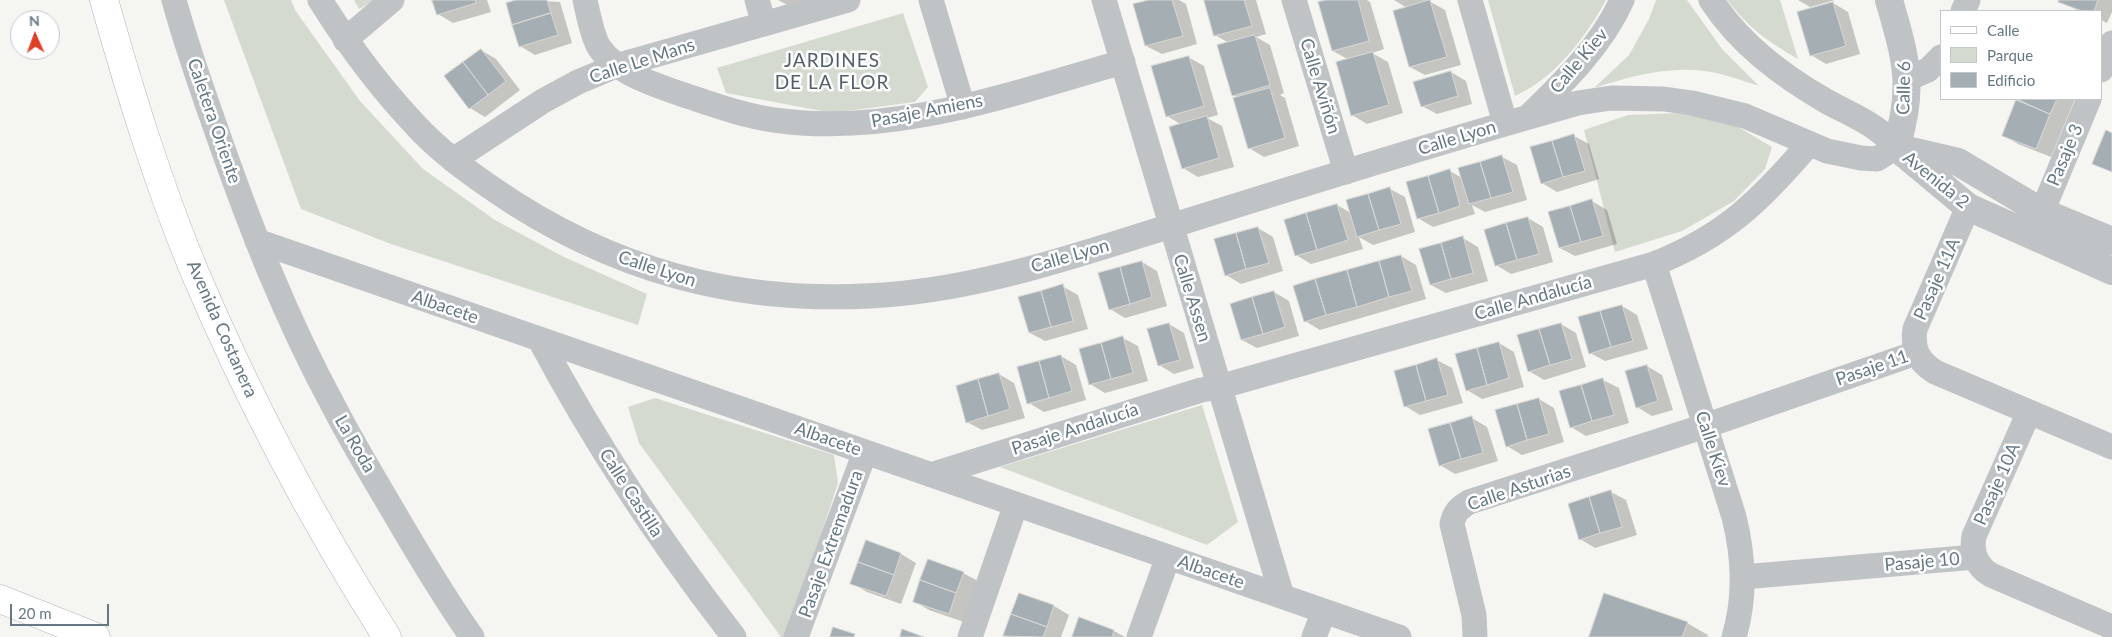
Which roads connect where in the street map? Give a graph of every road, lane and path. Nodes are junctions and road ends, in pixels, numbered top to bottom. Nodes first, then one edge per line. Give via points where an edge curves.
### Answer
1 (104, 0) edge
2 (174, 0) edge
3 (320, 0) edge
4 (392, 0) edge
5 (585, 0) edge
6 (757, 0) edge
7 (848, 0) edge
8 (931, 0) edge
9 (1104, 0) edge
10 (1294, 0) edge
11 (1470, 0) edge
12 (1622, 0) edge
13 (1711, 0) edge
14 (1889, 0) edge
15 (764, 24) junction
16 (345, 40) junction
17 (2112, 43) edge
18 (1940, 58) edge
19 (1122, 62) junction
20 (616, 66) junction
21 (2102, 68) edge
22 (1907, 78) junction
23 (2089, 100) edge
24 (963, 107) junction
25 (1529, 116) junction
26 (1505, 123) junction
27 (1809, 144) junction
28 (1896, 147) junction
29 (453, 160) junction
30 (1346, 172) junction
31 (1968, 207) junction
32 (2042, 212) junction
33 (1171, 226) junction
34 (258, 241) junction
35 (2112, 241) edge
36 (1654, 264) junction
37 (2112, 271) edge
38 (540, 340) junction
39 (1916, 353) junction
40 (1219, 387) junction
41 (2029, 412) junction
42 (1706, 426) junction
43 (2112, 447) edge
44 (865, 452) junction
45 (931, 475) junction
46 (1016, 504) junction
47 (1168, 557) junction
48 (1975, 557) junction
49 (1743, 577) junction
50 (1282, 596) junction
51 (0, 600) edge
52 (1324, 611) junction
53 (2112, 627) edge
54 (96, 637) edge
55 (387, 637) edge
56 (472, 637) edge
57 (734, 637) edge
58 (796, 637) edge
59 (970, 637) edge
60 (1139, 637) edge
61 (1314, 637) edge
62 (1399, 637) edge
63 (1475, 637) edge
64 (1734, 637) edge

1 - 55 main road, Avenida Costanera via 140,123 202,288 294,481
2 - 34 street, Caletera Oriente via 215,126
3 - 16 street, Calle Lyon
4 - 16 street
5 - 20 street via 598,46
6 - 15 street
7 - 15 street, Calle Le Mans
8 - 24 street
9 - 19 street, Calle Assen
10 - 30 street, Calle Aviñón
11 - 26 street
12 - 25 street, Calle Kiev via 1588,53
13 - 28 street via 1765,61 1793,82 1872,125
14 - 22 street, Calle 6 via 1904,52
15 - 20 street, Calle Le Mans
16 - 29 street, Calle Lyon via 388,95
17 - 21 street
18 - 22 street via 1928,70
19 - 24 street, Pasaje Amiens
19 - 33 street, Calle Assen
20 - 24 street, Pasaje Amiens via 650,82 729,110 774,120 816,124 859,123
20 - 29 street, Calle Le Mans via 543,101
22 - 28 street, Calle 6 via 1904,120
23 - 32 street, Pasaje 3
25 - 26 street, Calle Lyon
25 - 27 street, Calle Lyon via 1611,98 1664,99 1692,102 1745,116
26 - 30 street, Calle Lyon
27 - 28 street, Calle Lyon via 1827,151 1877,159
27 - 36 street, Calle Andalucía via 1740,217 1683,253
28 - 31 street, Avenida 2
28 - 32 street, Avenida 2 via 1958,162
29 - 33 street, Calle Lyon via 536,217 622,259 700,283 754,292 805,296 907,293 1013,272
30 - 33 street, Calle Lyon
31 - 37 street, Avenida 2
31 - 39 street, Pasaje 11A via 1915,329
32 - 35 street, Avenida 2
33 - 40 street, Calle Assen
34 - 38 street, Albacete
34 - 56 street, La Roda via 333,406 402,526
36 - 40 street, Calle Andalucía
36 - 42 street, Calle Kiev
38 - 44 street, Albacete
38 - 57 street, Calle Castilla via 586,424 646,516
39 - 41 street, Pasaje 11 via 1935,372
39 - 42 street, Pasaje 11
40 - 45 street, Pasaje Andalucía
40 - 50 street, Calle Assen
41 - 43 street, Pasaje 11
41 - 48 street, Pasaje 10A via 1974,536
42 - 49 street, Calle Kiev via 1734,517 1741,546
42 - 63 street, Calle Asturias via 1460,507 1452,524 1474,615
44 - 45 street, Albacete
44 - 58 street, Pasaje Extremadura
45 - 46 street, Albacete
46 - 47 street, Albacete
46 - 59 street
47 - 50 street, Albacete
47 - 60 street
48 - 49 street, Pasaje 10
48 - 53 street, Pasaje 10 via 1984,571 1991,575
49 - 64 street, Calle Kiev
50 - 52 street, Albacete
51 - 54 main road
52 - 61 street
52 - 62 street, Albacete

